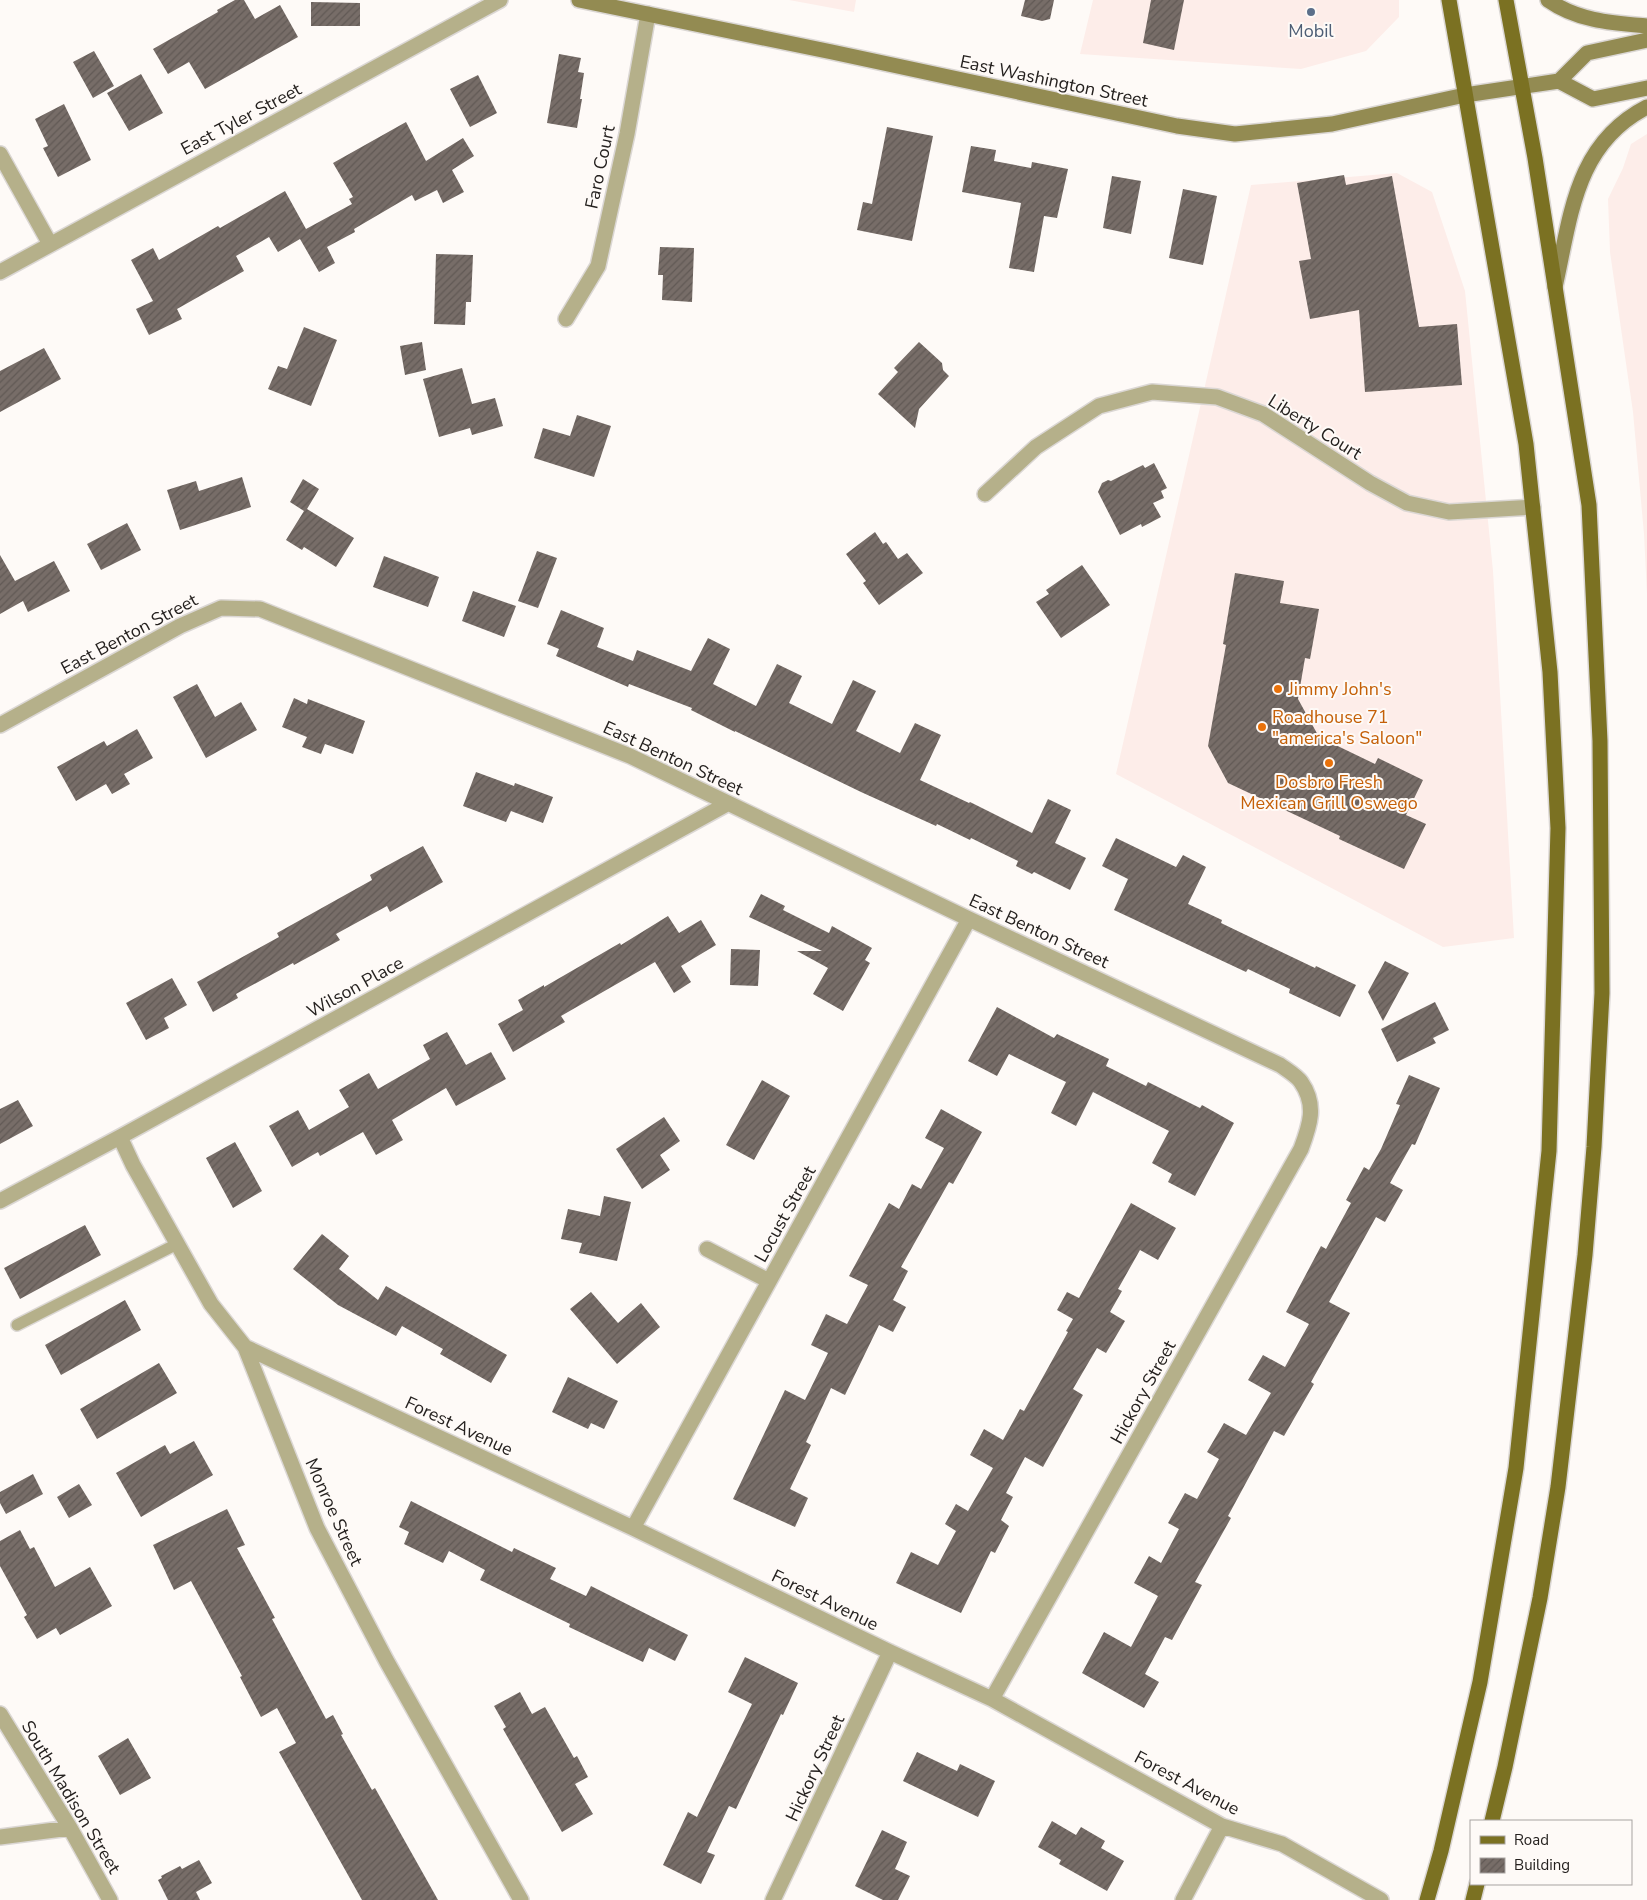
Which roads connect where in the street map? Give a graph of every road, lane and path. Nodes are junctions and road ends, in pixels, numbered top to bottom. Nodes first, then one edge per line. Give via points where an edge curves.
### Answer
1 (500, 0) edge
2 (579, 0) edge
3 (1450, 0) edge
4 (1506, 0) edge
5 (1548, 0) edge
6 (648, 14) junction
7 (1647, 26) edge
8 (1647, 40) edge
9 (1559, 81) junction
10 (1523, 86) junction
11 (1647, 88) edge
12 (1465, 95) junction
13 (1647, 107) edge
14 (0, 154) edge
15 (50, 244) junction
16 (0, 272) edge
17 (1555, 288) junction
18 (566, 319) dead end
19 (985, 494) dead end
20 (1533, 507) junction
21 (0, 725) edge
22 (727, 804) junction
23 (969, 919) junction
24 (1309, 1100) joint
25 (120, 1138) junction
26 (0, 1201) edge
27 (178, 1244) junction
28 (707, 1248) dead end
29 (769, 1282) junction
30 (17, 1325) dead end
31 (246, 1347) junction
32 (633, 1528) junction
33 (890, 1652) junction
34 (992, 1699) junction
35 (0, 1714) edge
36 (1492, 1820) edge
37 (1222, 1826) junction
38 (70, 1828) junction
39 (0, 1836) edge
40 (1477, 1885) edge
41 (110, 1900) edge
42 (521, 1900) edge
43 (773, 1900) edge
44 (1183, 1900) edge
45 (1381, 1900) edge
46 (1427, 1900) edge
47 (1473, 1900) edge

1 - 15 street, East Tyler Street
2 - 6 street, East Washington Street
3 - 12 main road
4 - 10 main road
5 - 7 street via 1578,17
6 - 12 street, East Washington Street via 1177,126 1235,134 1332,124
6 - 18 street, Faro Court via 627,134 598,266
8 - 9 street via 1588,53
9 - 10 street, East Washington Street
9 - 11 street via 1593,99
10 - 12 street, East Washington Street
10 - 17 main road
12 - 20 main road via 1526,444
13 - 17 street via 1611,131 1594,152 1575,193
14 - 15 street
15 - 16 street, East Tyler Street
17 - 36 main road via 1589,505 1600,741 1602,993 1585,1256 1558,1487 1540,1598
19 - 20 street, Liberty Court via 1036,447 1099,406 1152,392 1217,397 1263,414 1407,503 1449,512
20 - 46 main road via 1550,672 1558,828 1550,1151 1516,1468 1480,1682
21 - 22 street, East Benton Street via 180,626 221,608 260,609 630,756
22 - 23 street, East Benton Street
22 - 25 street, Wilson Place
23 - 24 street, East Benton Street via 1280,1065 1301,1081
23 - 29 street, Locust Street
24 - 34 street, Hickory Street via 1311,1121 1301,1149
25 - 26 street, Wilson Place
25 - 27 street, Monroe Street
27 - 30 lane
27 - 31 street, Monroe Street via 212,1304
28 - 29 street
29 - 32 street, Locust Street
31 - 32 street, Forest Avenue
31 - 42 street, Monroe Street via 318,1528 386,1660
32 - 33 street, Forest Avenue
33 - 34 street, Forest Avenue
33 - 43 street, Hickory Street
34 - 37 street, Forest Avenue
35 - 38 street, South Madison Street
37 - 44 street
37 - 45 street, Forest Avenue via 1282,1844
38 - 39 street
38 - 41 street, South Madison Street
40 - 47 main road

